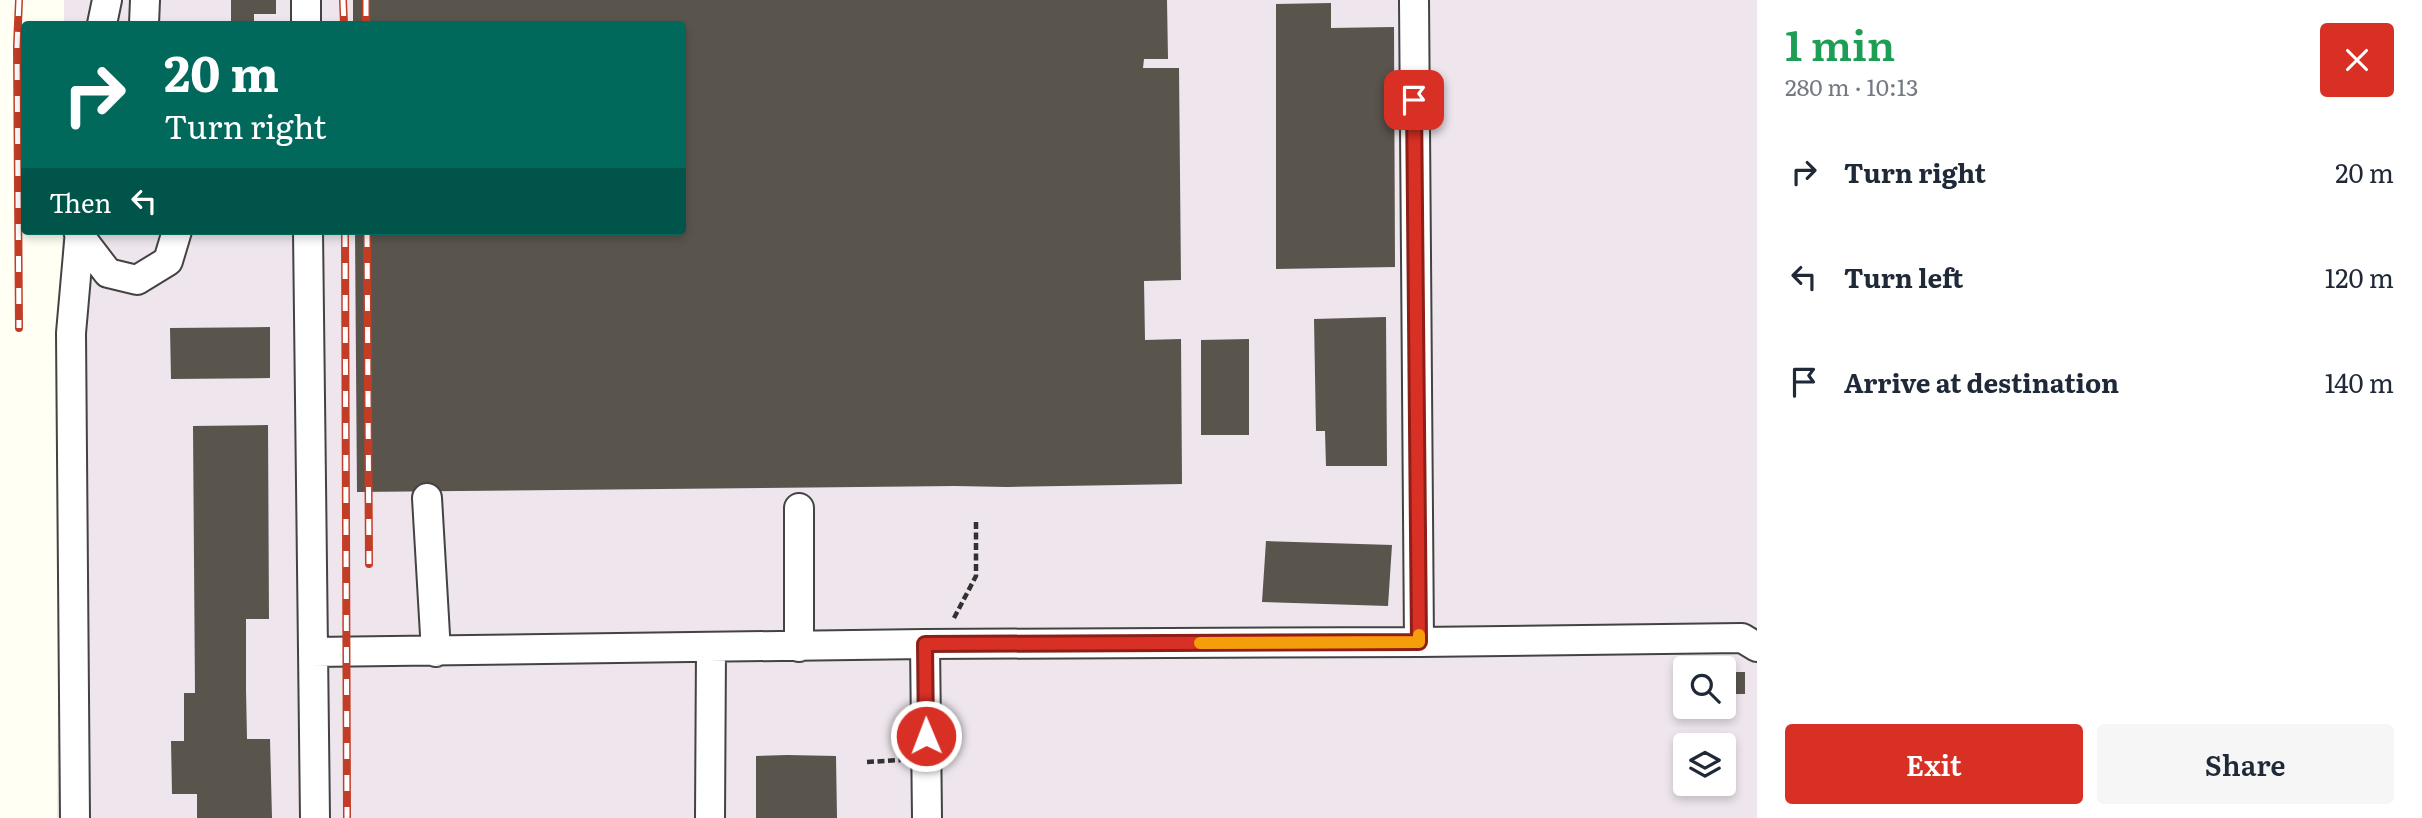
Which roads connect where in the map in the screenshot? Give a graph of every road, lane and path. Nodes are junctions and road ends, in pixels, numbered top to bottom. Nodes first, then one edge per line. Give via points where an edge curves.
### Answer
1 (107, 0) edge
2 (145, 0) edge
3 (306, 0) edge
4 (1414, 0) edge
5 (103, 21) edge
6 (144, 21) edge
7 (306, 21) edge
8 (79, 235) edge
9 (80, 235) edge
10 (176, 235) edge
11 (309, 235) edge
12 (427, 498) dead end
13 (799, 508) dead end
14 (1419, 642) junction
15 (925, 644) junction
16 (799, 647) junction
17 (1757, 647) edge
18 (711, 649) junction
19 (313, 652) junction
20 (436, 652) junction
21 (76, 818) edge
22 (315, 818) edge
23 (710, 818) edge
24 (927, 818) edge

1 - 5 lane
2 - 6 lane
3 - 7 lane
4 - 14 lane
8 - 21 lane via 71,333
9 - 10 lane via 108,273 136,281 167,261
11 - 19 lane
12 - 20 lane
13 - 16 lane
14 - 15 lane
14 - 17 lane via 1742,638
15 - 16 lane
15 - 24 lane
16 - 18 lane
18 - 20 lane
18 - 23 lane
19 - 20 lane
19 - 22 lane

